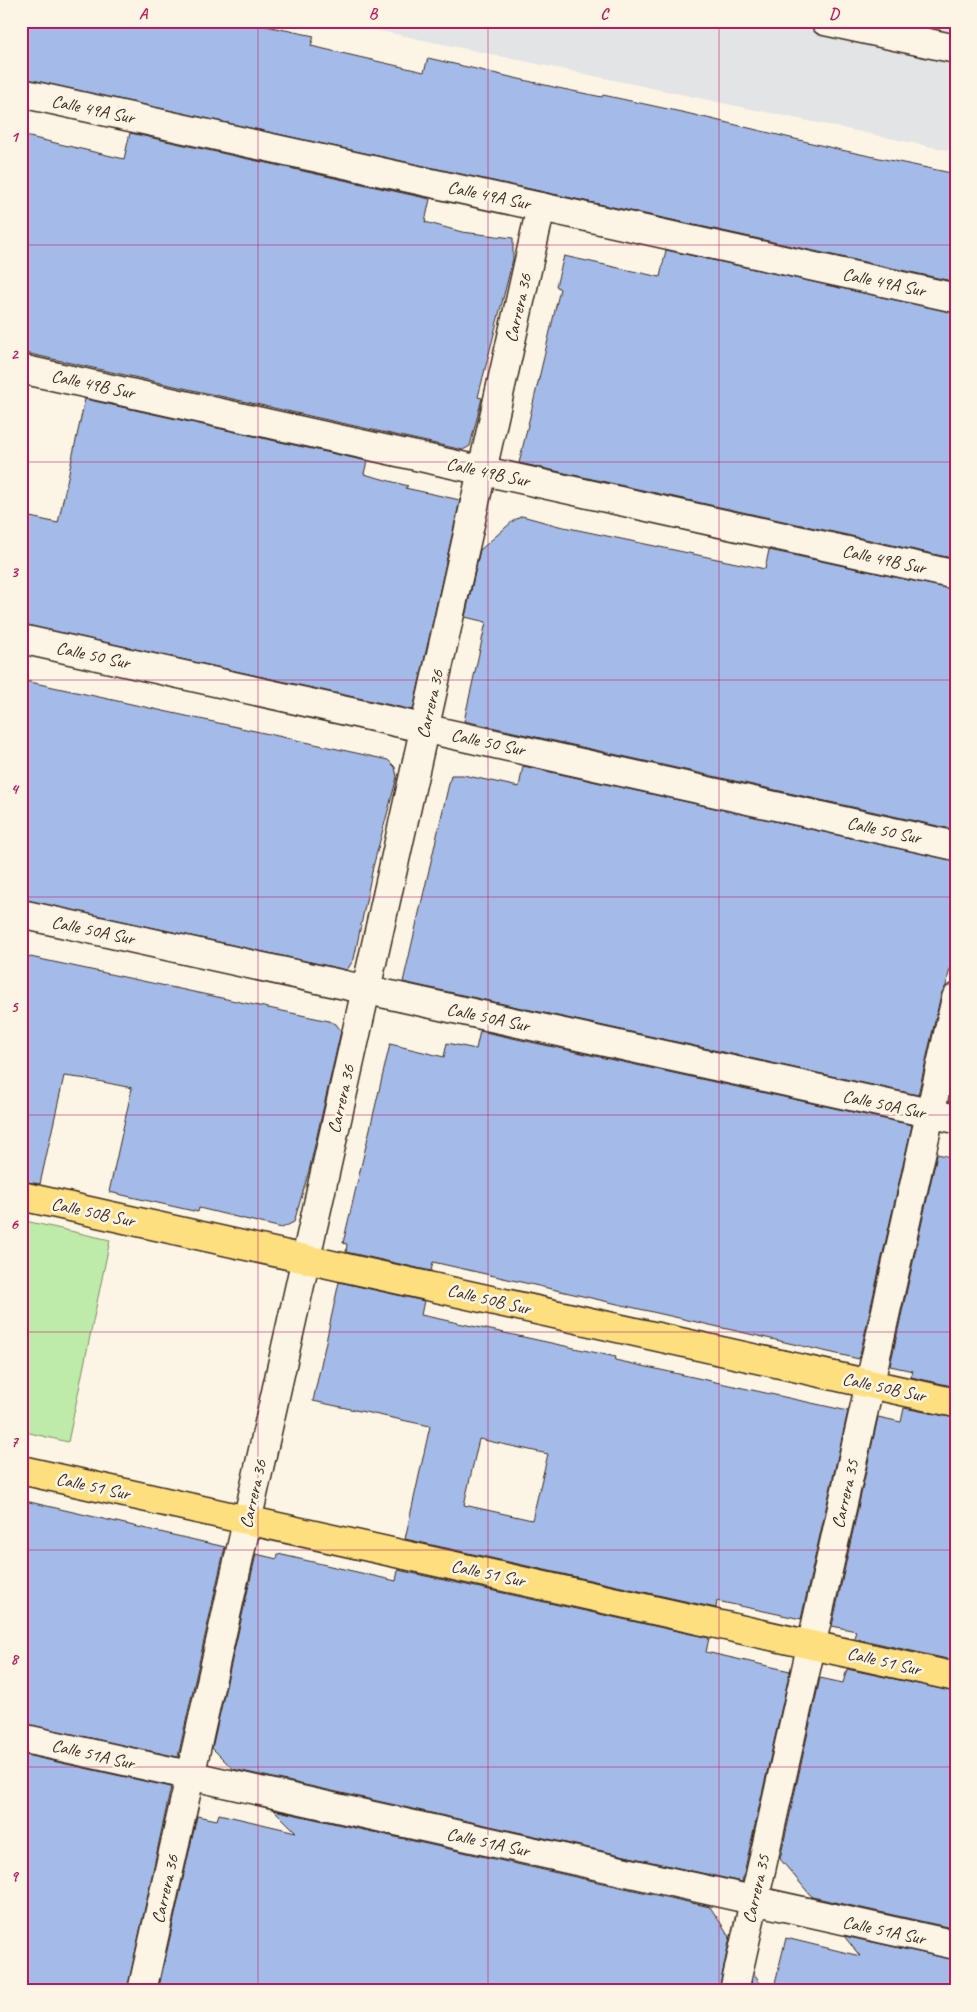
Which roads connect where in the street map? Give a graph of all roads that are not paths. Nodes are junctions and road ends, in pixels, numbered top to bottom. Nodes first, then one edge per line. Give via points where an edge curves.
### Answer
1 (825, 21) edge
2 (956, 49) edge
3 (21, 93) edge
4 (541, 207) junction
5 (956, 298) edge
6 (21, 369) edge
7 (482, 470) junction
8 (956, 574) edge
9 (21, 639) edge
10 (424, 728) junction
11 (956, 846) edge
12 (21, 914) edge
13 (366, 990) junction
14 (956, 998) edge
15 (943, 1116) edge
16 (21, 1196) edge
17 (306, 1259) junction
18 (869, 1384) junction
19 (956, 1403) edge
20 (21, 1470) edge
21 (248, 1520) junction
22 (811, 1644) junction
23 (956, 1676) edge
24 (21, 1738) edge
25 (190, 1776) junction
26 (754, 1901) junction
27 (956, 1946) edge
28 (142, 1991) edge
29 (734, 1991) edge

1 - 2 street
3 - 4 street, Calle 49A Sur
4 - 5 street, Calle 49A Sur
4 - 7 street, Carrera 36
6 - 7 street, Calle 49B Sur
7 - 8 street, Calle 49B Sur
7 - 10 street, Carrera 36
9 - 10 street, Calle 50 Sur
10 - 11 street, Calle 50 Sur
10 - 13 street, Carrera 36
12 - 13 street, Calle 50A Sur
13 - 15 street, Calle 50A Sur
13 - 17 street, Carrera 36
14 - 15 street, Carrera 35
15 - 18 street, Carrera 35
16 - 17 main road, Calle 50B Sur
17 - 18 main road, Calle 50B Sur
17 - 21 street, Carrera 36
18 - 19 main road, Calle 50B Sur
18 - 22 street, Carrera 35
20 - 21 main road, Calle 51 Sur
21 - 22 main road, Calle 51 Sur
21 - 25 street, Carrera 36
22 - 23 main road, Calle 51 Sur
22 - 26 street, Carrera 35
24 - 25 street, Calle 51A Sur
25 - 26 street, Calle 51A Sur
25 - 28 street, Carrera 36
26 - 27 street, Calle 51A Sur
26 - 29 street, Carrera 35

